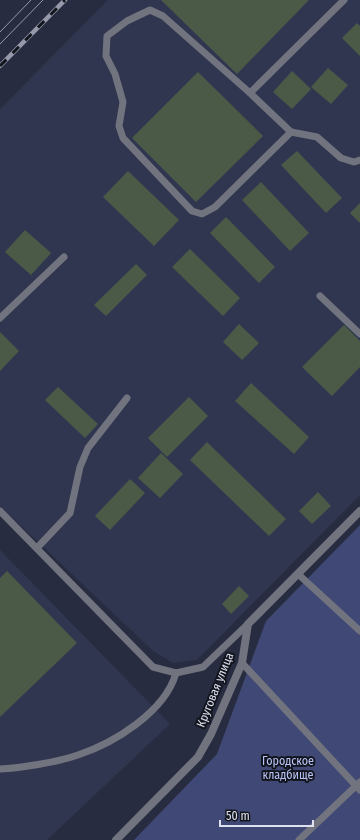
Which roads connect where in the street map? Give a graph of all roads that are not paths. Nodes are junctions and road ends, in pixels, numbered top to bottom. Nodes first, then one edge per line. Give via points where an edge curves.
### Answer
1 (344, 0) edge
2 (250, 93) junction
3 (291, 132) junction
4 (360, 160) edge
5 (64, 257) dead end
6 (320, 296) dead end
7 (0, 318) edge
8 (360, 334) edge
9 (127, 398) dead end
10 (0, 511) edge
11 (360, 512) edge
12 (37, 548) junction
13 (298, 574) junction
14 (248, 624) junction
15 (360, 631) edge
16 (242, 663) junction
17 (176, 674) junction
18 (0, 769) edge
19 (359, 786) edge
20 (116, 840) edge
21 (299, 840) edge

1 - 2 lane
2 - 3 lane
2 - 3 lane via 163,16 150,10 127,21 107,36 106,56 115,74 123,102 118,126 123,138 192,211 202,214 215,207
3 - 4 lane via 318,137 341,158 354,162
5 - 7 lane
6 - 8 lane
9 - 12 lane via 88,448 80,466 70,513
10 - 12 lane
11 - 13 street
12 - 17 lane via 153,667
13 - 14 street
13 - 15 lane
14 - 16 street, Круговая улица
14 - 17 lane via 203,667
16 - 19 lane
16 - 20 street, Круговая улица via 211,734 198,757
17 - 18 lane via 173,684 161,701 128,732 78,755
19 - 21 lane

